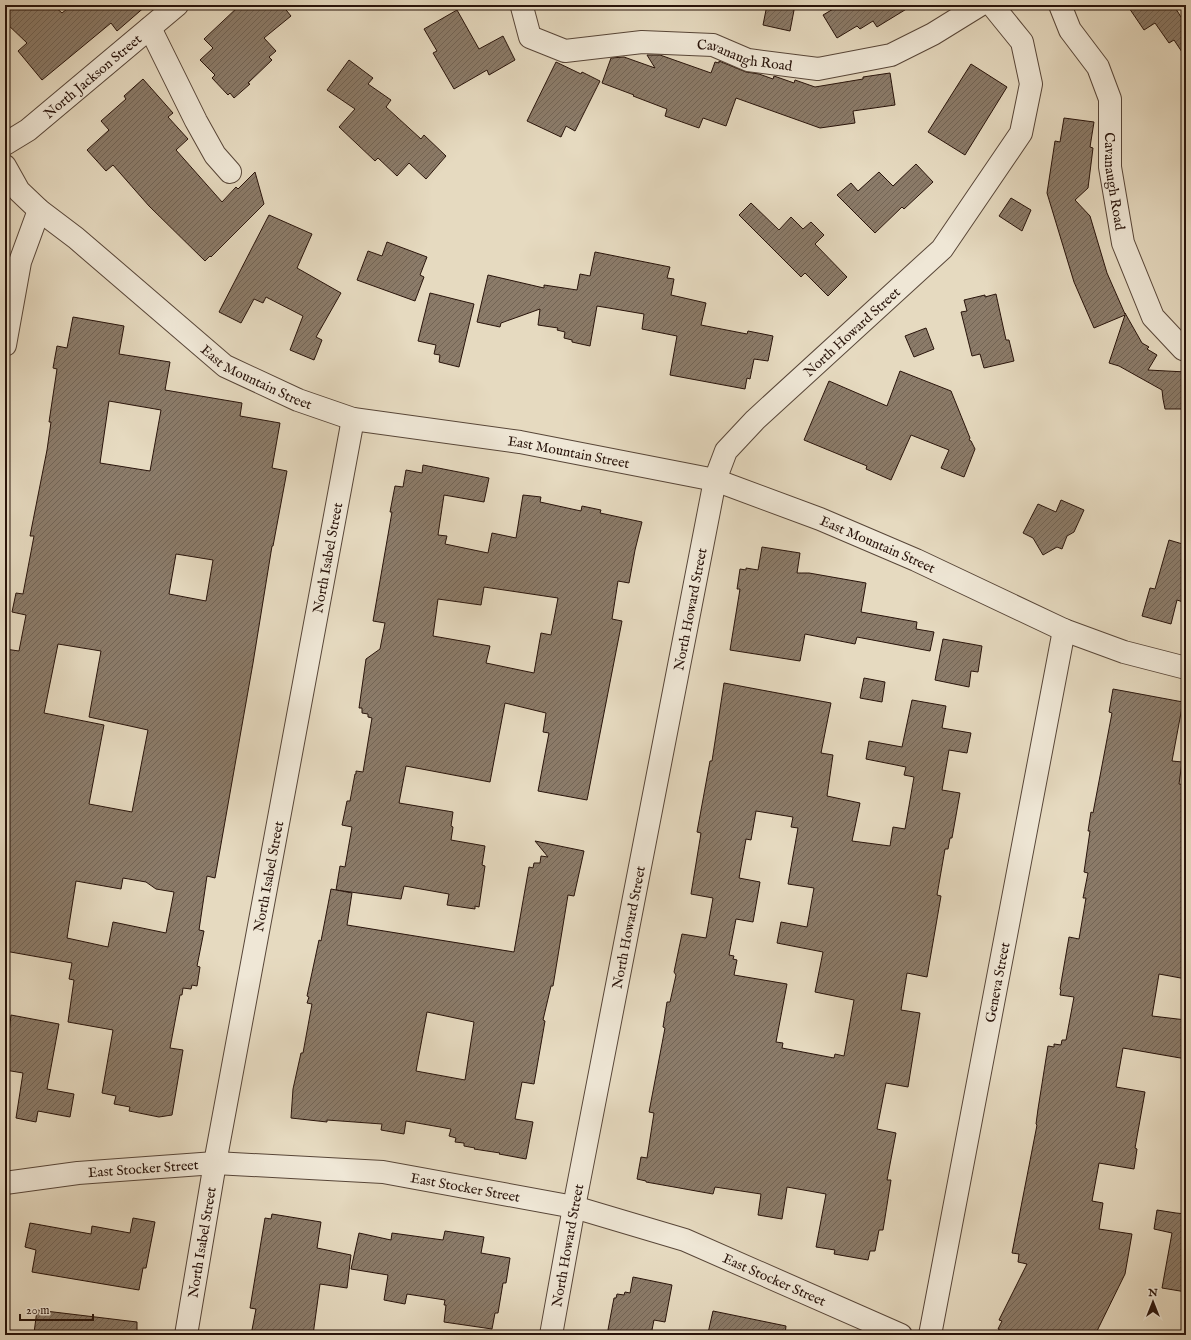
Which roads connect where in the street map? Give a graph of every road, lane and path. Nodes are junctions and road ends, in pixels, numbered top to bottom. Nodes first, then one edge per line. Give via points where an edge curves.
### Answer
1 (177, 5) edge
2 (523, 5) edge
3 (980, 5) edge
4 (992, 5) edge
5 (1060, 5) edge
6 (150, 28) junction
7 (5, 144) edge
8 (5, 166) edge
9 (230, 172) dead end
10 (12, 191) edge
11 (39, 210) junction
12 (5, 345) edge
13 (1186, 350) edge
14 (353, 419) junction
15 (714, 480) junction
16 (1064, 630) junction
17 (1186, 668) edge
18 (215, 1163) junction
19 (5, 1183) edge
20 (574, 1207) junction
21 (186, 1335) edge
22 (551, 1335) edge
23 (901, 1335) edge
24 (930, 1335) edge

1 - 6 street, North Jackson Street
2 - 3 street, Cavanaugh Road via 530,37 565,51 642,42 713,45 748,60 818,69 891,56 934,34
4 - 15 street, North Howard Street via 1022,42 1031,84 1021,133 942,249 755,420 726,451
5 - 13 street, Cavanaugh Road via 1070,30 1098,67 1110,99 1110,168 1123,243 1153,317
6 - 7 street, North Jackson Street via 28,130
6 - 9 street via 196,121 215,155
8 - 10 street, East Mountain Street
10 - 11 street, East Mountain Street
11 - 12 street via 20,262
11 - 14 street, East Mountain Street via 76,238 225,366 298,400
14 - 15 street, East Mountain Street via 520,442
14 - 18 street, North Isabel Street
15 - 16 street, East Mountain Street via 820,519 916,560
15 - 20 street, North Howard Street
16 - 17 street, East Mountain Street via 1124,652
16 - 24 street, Geneva Street
18 - 19 street, East Stocker Street via 78,1173
18 - 20 street, East Stocker Street via 383,1172
18 - 21 street, North Isabel Street
20 - 22 street, North Howard Street
20 - 23 street, East Stocker Street via 686,1240

